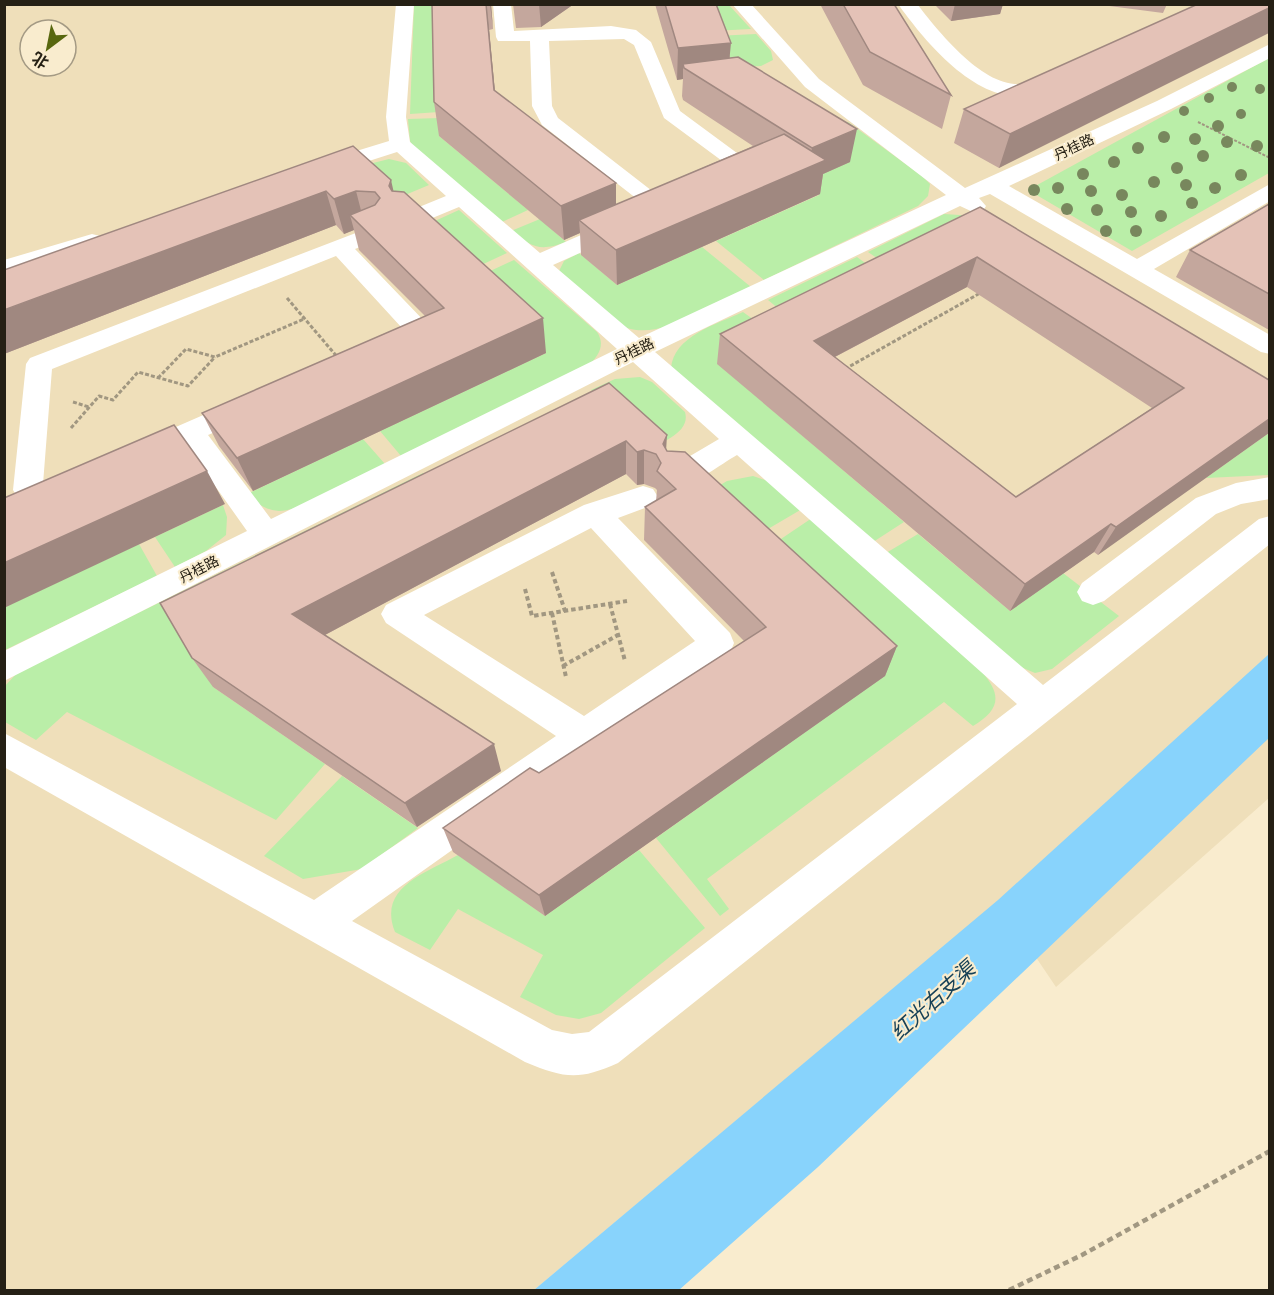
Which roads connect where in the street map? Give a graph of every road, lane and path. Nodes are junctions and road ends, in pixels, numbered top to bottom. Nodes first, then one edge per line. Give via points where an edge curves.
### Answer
1 (405, 4) edge
2 (502, 4) edge
3 (741, 4) edge
4 (907, 4) edge
5 (539, 36) junction
6 (1269, 50) edge
7 (1067, 70) edge
8 (803, 74) junction
9 (780, 77) dead end
10 (685, 87) edge
11 (661, 90) junction
12 (1164, 105) junction
13 (400, 144) junction
14 (1269, 158) edge
15 (298, 176) edge
16 (992, 186) junction
17 (706, 189) edge
18 (1269, 191) edge
19 (961, 197) junction
20 (462, 198) junction
21 (684, 198) edge
22 (663, 208) junction
23 (991, 216) edge
24 (410, 219) edge
25 (118, 233) edge
26 (374, 233) edge
27 (339, 246) junction
28 (535, 264) junction
29 (4, 268) edge
30 (1136, 270) junction
31 (267, 274) junction
32 (991, 288) edge
33 (304, 319) junction
34 (1269, 346) edge
35 (636, 350) junction
36 (215, 357) junction
37 (343, 364) joint
38 (840, 371) edge
39 (158, 378) junction
40 (267, 398) edge
41 (191, 432) junction
42 (740, 440) junction
43 (116, 465) edge
44 (29, 476) junction
45 (678, 476) edge
46 (84, 478) edge
47 (1269, 488) edge
48 (643, 497) edge
49 (595, 513) junction
50 (1269, 527) edge
51 (266, 535) junction
52 (1093, 592) dead end
53 (672, 595) junction
54 (609, 604) junction
55 (552, 613) junction
56 (532, 616) dead end
57 (618, 635) junction
58 (626, 663) dead end
59 (563, 666) junction
60 (4, 667) edge
61 (1042, 705) junction
62 (581, 732) junction
63 (4, 749) edge
64 (318, 921) junction
65 (1269, 1150) edge
66 (1010, 1290) edge

1 - 13 street via 396,117
2 - 5 street via 505,37
3 - 8 street
4 - 7 street via 939,44 963,66 1007,88 1025,90
5 - 11 street via 629,34 642,42
5 - 22 street via 542,106 549,121
6 - 12 street, 丹桂路
8 - 9 street
8 - 19 street
10 - 11 street
11 - 17 street via 671,114 749,170
12 - 14 path
12 - 16 street, 丹桂路
13 - 15 street
13 - 20 street
16 - 19 street, 丹桂路
16 - 30 street
18 - 30 street
19 - 23 street
19 - 35 street, 丹桂路
20 - 24 street
20 - 28 street
21 - 22 street
22 - 28 street
25 - 29 street
26 - 27 street
27 - 31 street
27 - 37 street via 419,331
28 - 35 street
30 - 34 street
31 - 33 path
31 - 44 street via 39,364
32 - 38 path
33 - 36 path
33 - 37 path
35 - 42 street
35 - 51 street, 丹桂路
36 - 39 path via 186,349
36 - 39 path via 188,386
39 - 44 path via 138,372 113,400 99,396
40 - 41 street
41 - 43 street
41 - 51 street
42 - 45 street
42 - 61 street
44 - 46 street via 28,490 41,497
47 - 52 street via 1236,494 1206,506
48 - 49 street
49 - 53 street
49 - 62 street via 397,614
50 - 61 street
51 - 60 street, 丹桂路
53 - 54 path
53 - 62 street via 718,643
54 - 55 path
54 - 57 path
55 - 56 path
55 - 59 path
57 - 58 path
57 - 59 path
59 - 62 path
61 - 64 street via 603,1048 586,1056 563,1057 540,1047
62 - 64 street
63 - 64 street
65 - 66 path via 1082,1255

